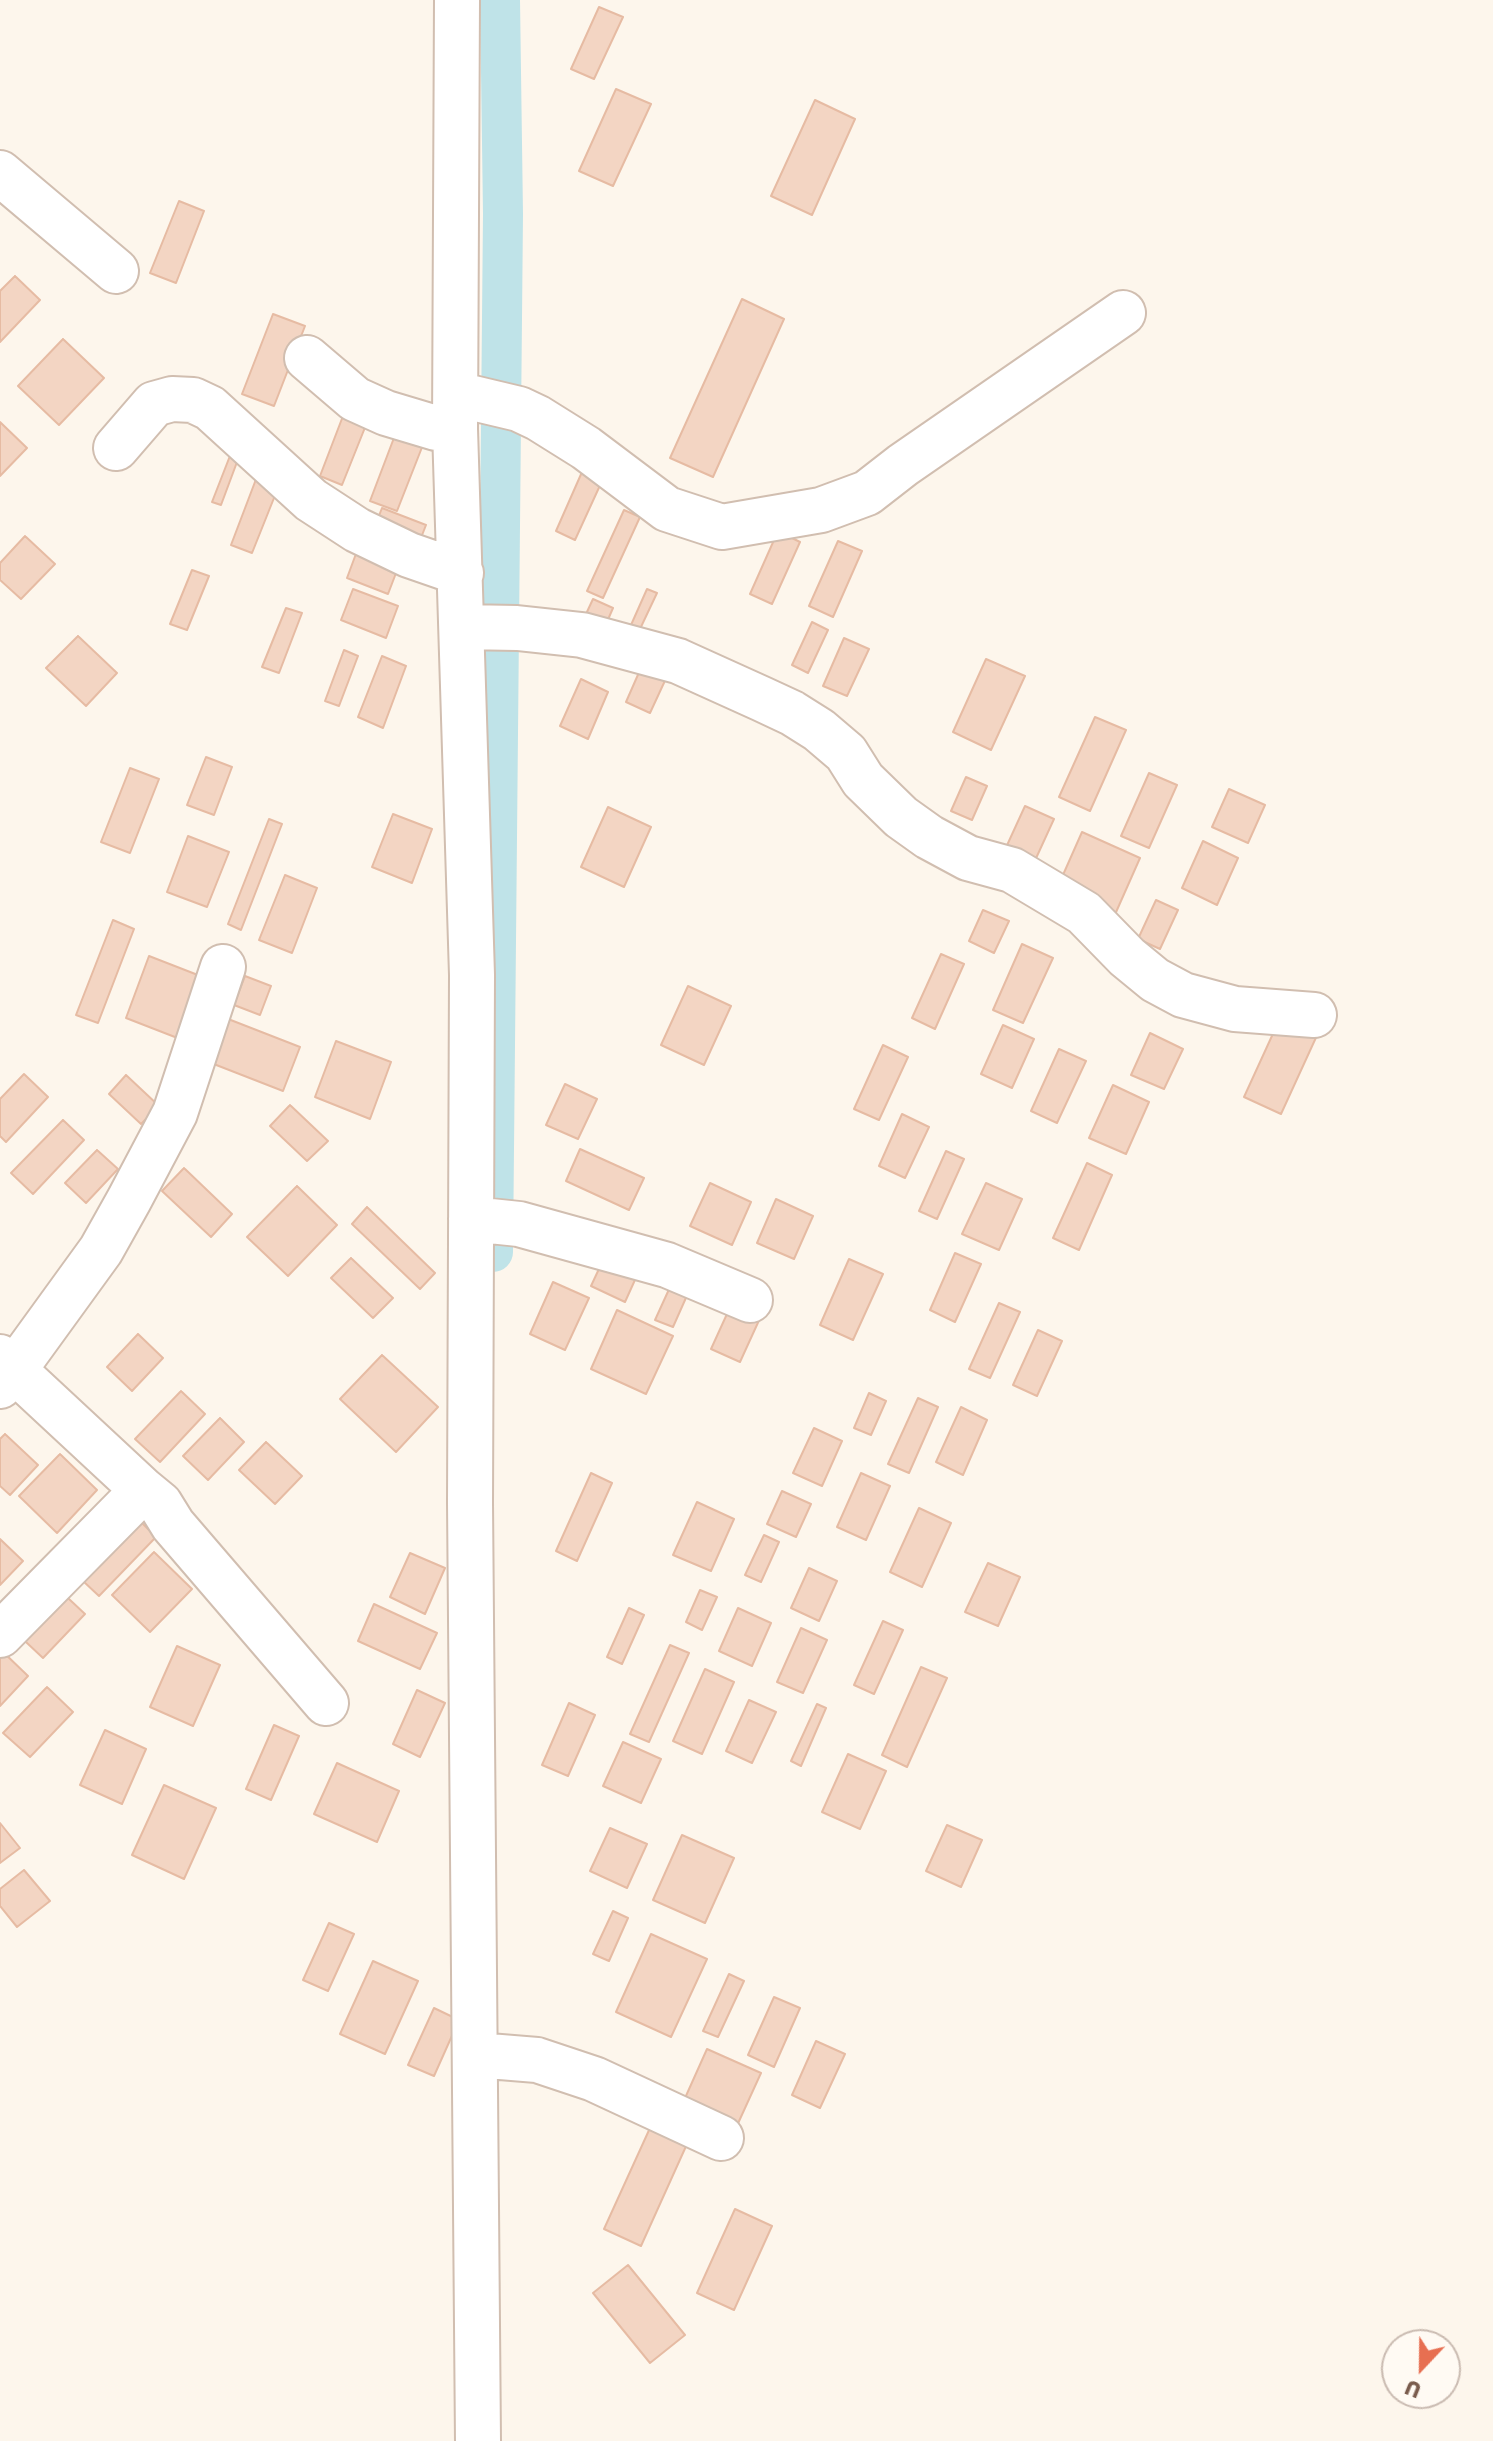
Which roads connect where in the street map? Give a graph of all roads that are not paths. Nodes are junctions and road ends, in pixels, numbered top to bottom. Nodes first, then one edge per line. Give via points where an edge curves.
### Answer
1 (457, 0) edge
2 (0, 173) edge
3 (116, 271) dead end
4 (1123, 313) dead end
5 (307, 358) dead end
6 (461, 407) junction
7 (116, 448) dead end
8 (461, 573) junction
9 (485, 628) junction
10 (223, 967) dead end
11 (1314, 1015) dead end
12 (490, 1221) junction
13 (750, 1300) dead end
14 (5, 1371) edge
15 (143, 1490) junction
16 (0, 1635) edge
17 (326, 1703) dead end
18 (503, 2057) junction
19 (721, 2138) dead end
20 (478, 2441) edge

1 - 6 street
2 - 3 street
4 - 6 street via 867,493 821,510 722,527 667,509 586,448 519,409
5 - 6 street via 355,399 386,413 436,428
6 - 8 street
7 - 8 street via 154,404 193,400 210,408 311,500 357,530
8 - 9 street
9 - 11 street via 582,635 678,661 792,713 846,753 863,780 901,817 968,858 1012,870 1084,913 1155,980 1183,995 1235,1009
9 - 12 street via 472,975
10 - 14 street via 175,1113 101,1250
12 - 13 street via 667,1265
12 - 18 street via 470,1533
14 - 15 street
15 - 16 street
15 - 17 street
18 - 19 street via 594,2079
18 - 20 street

